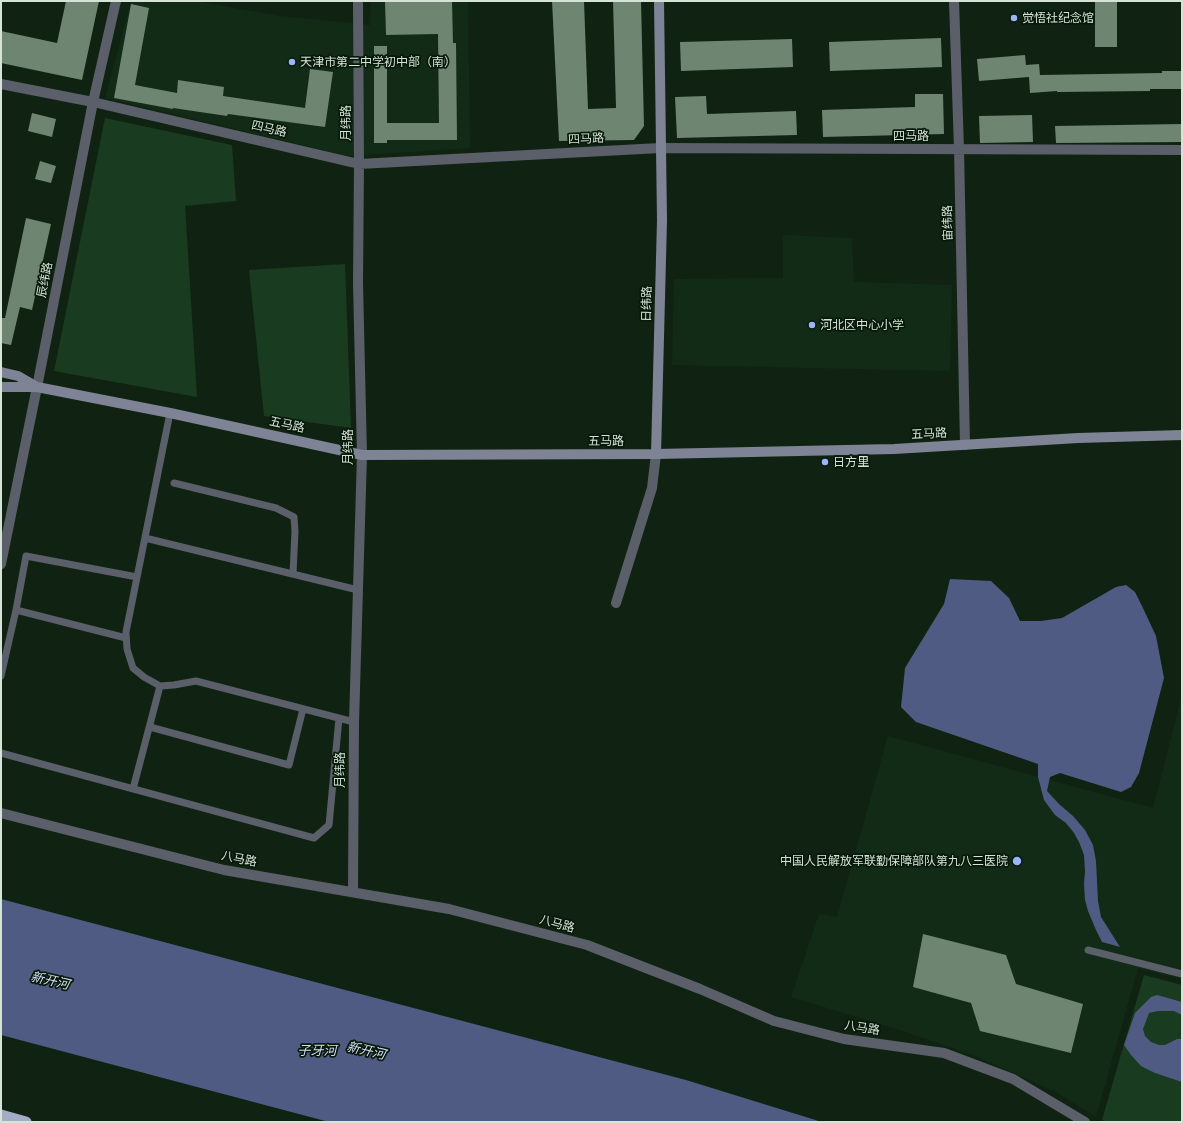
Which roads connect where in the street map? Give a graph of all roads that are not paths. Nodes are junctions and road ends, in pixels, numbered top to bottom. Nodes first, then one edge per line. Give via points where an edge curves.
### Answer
1 (116, 1) edge
2 (358, 1) edge
3 (659, 1) edge
4 (954, 1) edge
5 (1, 84) edge
6 (93, 102) junction
7 (660, 148) junction
8 (959, 149) junction
9 (1182, 150) edge
10 (359, 164) junction
11 (1, 372) edge
12 (1, 387) edge
13 (37, 388) junction
14 (170, 413) junction
15 (1182, 435) edge
16 (965, 445) junction
17 (656, 454) junction
18 (362, 455) junction
19 (174, 483) dead end
20 (145, 538) junction
21 (1, 564) edge
22 (293, 574) junction
23 (137, 577) junction
24 (358, 590) junction
25 (616, 603) dead end
26 (16, 610) junction
27 (126, 638) junction
28 (1, 676) edge
29 (160, 686) junction
30 (303, 709) junction
31 (339, 718) junction
32 (354, 722) junction
33 (150, 727) junction
34 (1, 753) edge
35 (133, 789) junction
36 (1, 813) edge
37 (353, 892) junction
38 (1088, 950) dead end
39 (1182, 974) edge
40 (1, 1115) edge
41 (26, 1122) edge
42 (1085, 1122) edge

1 - 6 street, 辰纬路
2 - 10 street, 月纬路
3 - 7 main road, 日纬路
4 - 8 street, 宙纬路
5 - 6 street, 四马路
6 - 10 street, 四马路
6 - 13 street, 辰纬路
7 - 8 street, 四马路
7 - 10 street, 四马路
7 - 17 main road, 日纬路 via 662,220
8 - 9 street, 四马路
8 - 16 street, 宙纬路
10 - 18 street, 月纬路 via 358,283
11 - 13 main road, 五马路 via 18,376
12 - 13 main road, 五马路
13 - 14 main road, 五马路
13 - 21 street, 辰纬路
14 - 18 main road, 五马路
14 - 20 lane
15 - 16 main road, 五马路
16 - 17 main road, 五马路
17 - 18 main road, 五马路
17 - 25 street, 日纬路 via 652,488
18 - 24 street, 月纬路
19 - 22 lane via 276,508 294,517
20 - 22 lane
20 - 23 lane
22 - 24 lane
23 - 26 lane via 26,556
23 - 27 lane
24 - 32 street, 月纬路
26 - 27 lane
26 - 28 lane
27 - 29 lane via 133,668
29 - 30 lane via 196,681
29 - 33 lane
30 - 31 lane
30 - 33 lane via 289,765
31 - 32 lane
31 - 35 lane via 329,825 314,838
32 - 37 street, 月纬路
33 - 35 lane
34 - 35 lane
36 - 37 street, 八马路 via 224,870
37 - 42 street, 八马路 via 449,909 587,945 774,1021 844,1039 944,1053 1013,1079
38 - 39 lane
40 - 41 highway

